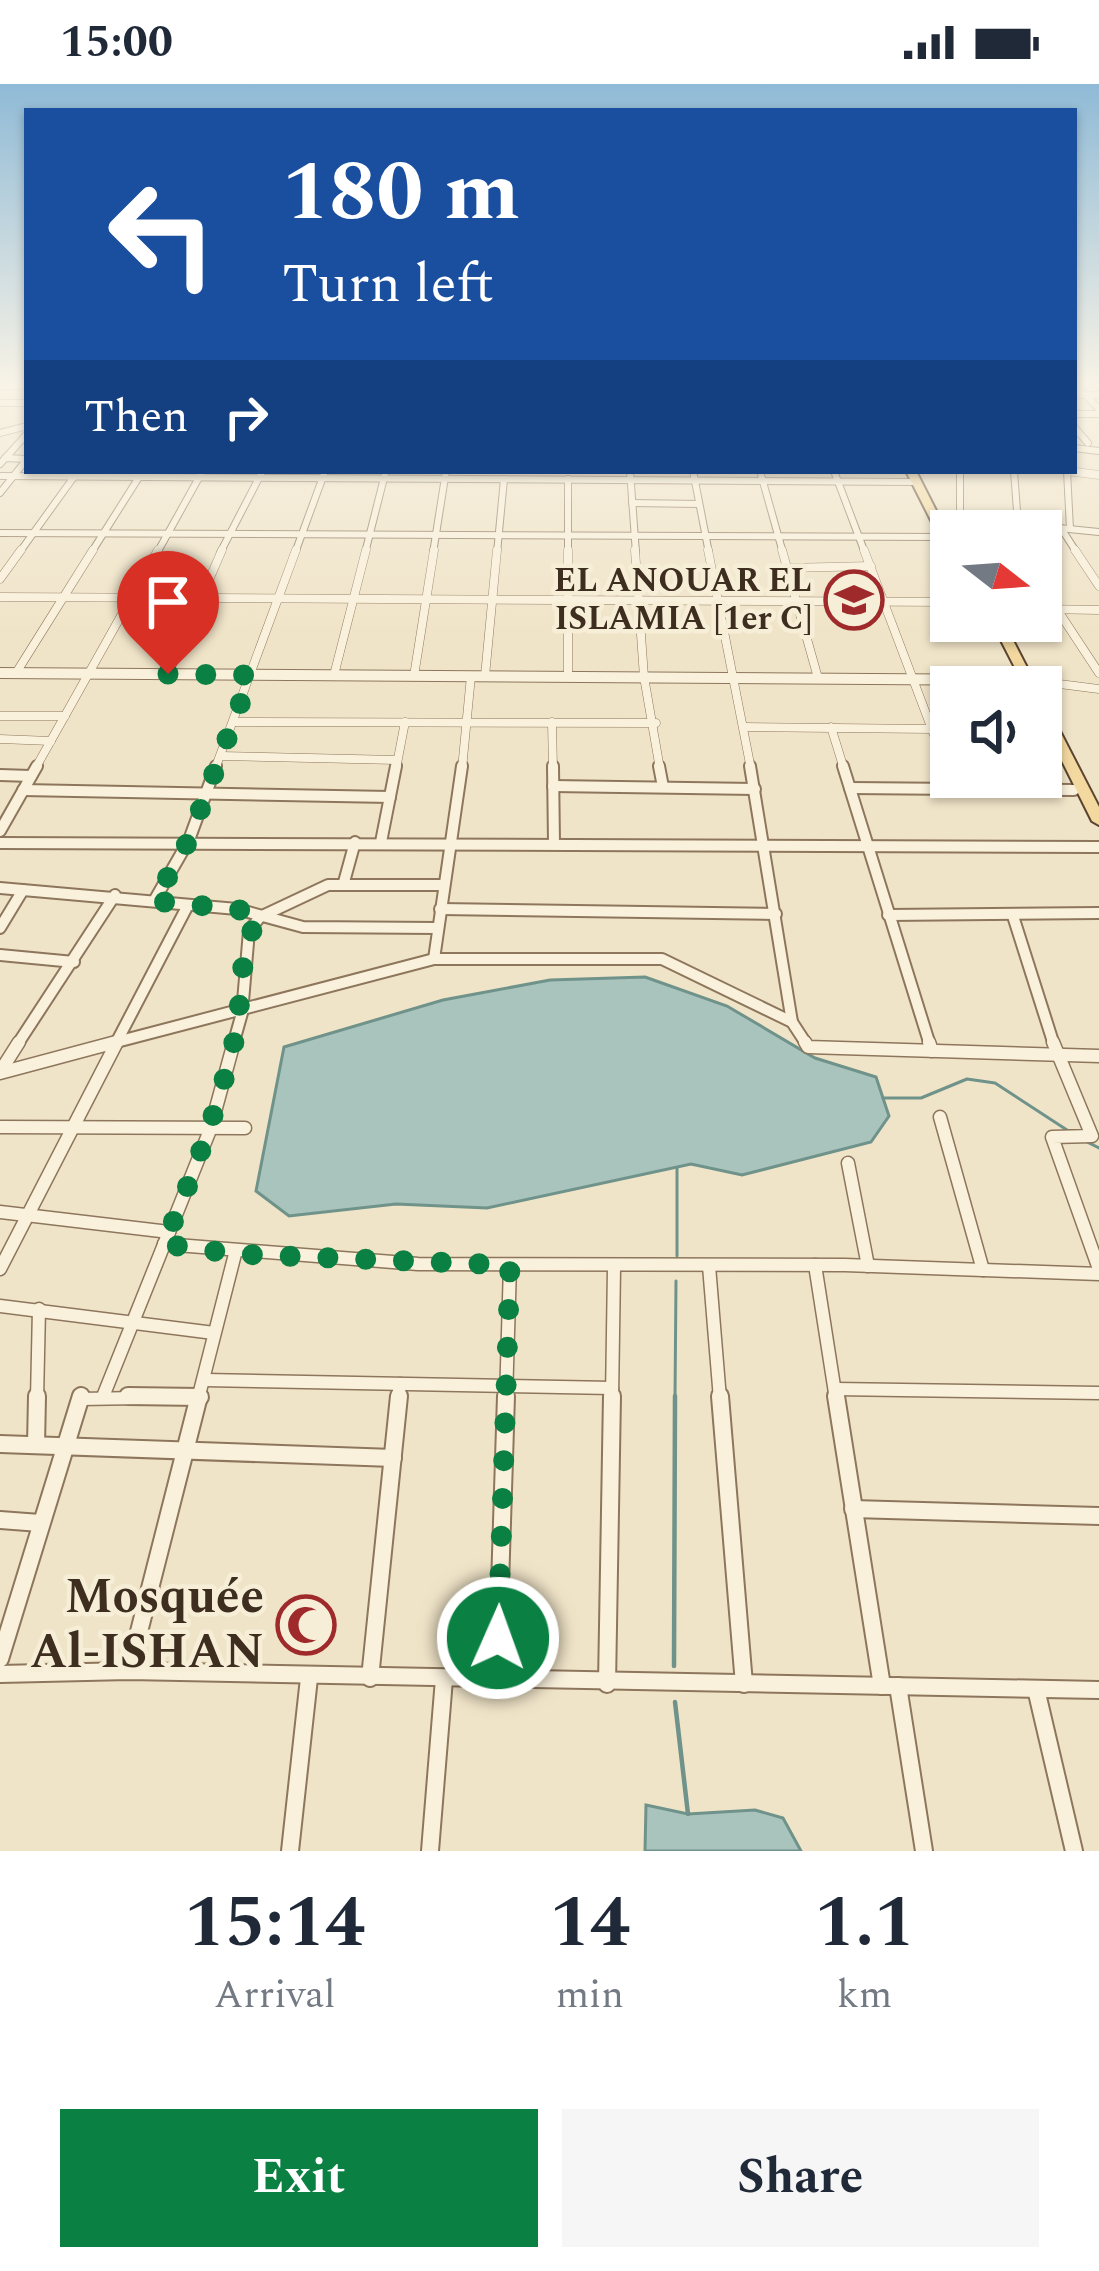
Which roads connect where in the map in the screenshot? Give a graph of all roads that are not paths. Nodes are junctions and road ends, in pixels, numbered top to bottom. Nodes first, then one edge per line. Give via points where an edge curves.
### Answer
1 (22, 465) edge
2 (76, 474) edge
3 (141, 474) edge
4 (201, 474) edge
5 (261, 474) edge
6 (835, 474) edge
7 (916, 474) edge
8 (961, 474) edge
9 (1014, 474) edge
10 (1067, 474) edge
11 (324, 475) edge
12 (385, 475) edge
13 (445, 475) edge
14 (630, 475) edge
15 (0, 476) edge
16 (13, 476) junction
17 (694, 476) edge
18 (762, 476) edge
19 (504, 479) junction
20 (568, 479) junction
21 (838, 482) junction
22 (0, 493) edge
23 (632, 503) junction
24 (699, 504) junction
25 (936, 510) edge
26 (941, 510) edge
27 (960, 510) edge
28 (1013, 510) edge
29 (1062, 528) edge
30 (1066, 528) junction
31 (33, 532) junction
32 (1099, 532) edge
33 (0, 533) edge
34 (104, 533) junction
35 (168, 533) junction
36 (230, 533) junction
37 (301, 533) junction
38 (370, 533) junction
39 (436, 533) junction
40 (498, 533) junction
41 (568, 533) junction
42 (634, 533) junction
43 (704, 533) junction
44 (930, 535) edge
45 (781, 538) junction
46 (859, 539) junction
47 (872, 566) junction
48 (788, 568) junction
49 (0, 579) edge
50 (1099, 586) edge
51 (0, 597) edge
52 (64, 597) junction
53 (132, 598) junction
54 (202, 598) junction
55 (278, 598) junction
56 (354, 599) junction
57 (426, 599) junction
58 (493, 599) junction
59 (569, 600) junction
60 (640, 601) junction
61 (716, 601) junction
62 (797, 601) junction
63 (885, 602) junction
64 (930, 602) edge
65 (1062, 610) edge
66 (1099, 610) edge
67 (1062, 620) edge
68 (0, 673) edge
69 (16, 673) junction
70 (1099, 673) edge
71 (89, 674) junction
72 (168, 674) junction
73 (251, 675) junction
74 (334, 675) junction
75 (414, 676) junction
76 (478, 676) junction
77 (568, 676) junction
78 (644, 677) junction
79 (818, 678) junction
80 (733, 680) junction
81 (916, 680) junction
82 (930, 680) edge
83 (1062, 686) edge
84 (1099, 689) edge
85 (0, 716) edge
86 (65, 716) junction
87 (234, 722) junction
88 (405, 722) junction
89 (467, 722) junction
90 (552, 722) junction
91 (656, 723) junction
92 (930, 723) edge
93 (744, 727) junction
94 (831, 727) junction
95 (930, 729) edge
96 (0, 739) edge
97 (51, 741) junction
98 (1062, 748) edge
99 (221, 756) junction
100 (398, 760) junction
101 (1062, 767) edge
102 (0, 775) edge
103 (31, 776) junction
104 (553, 786) junction
105 (663, 787) junction
106 (850, 788) junction
107 (755, 789) junction
108 (930, 789) edge
109 (23, 790) junction
110 (1062, 790) edge
111 (1074, 790) junction
112 (207, 794) junction
113 (390, 797) junction
114 (1099, 821) edge
115 (0, 831) edge
116 (1099, 838) edge
117 (189, 840) junction
118 (355, 842) junction
119 (381, 842) junction
120 (452, 842) junction
121 (0, 843) edge
122 (554, 843) junction
123 (765, 846) junction
124 (869, 848) junction
125 (1099, 848) edge
126 (344, 882) junction
127 (444, 885) junction
128 (0, 888) edge
129 (23, 890) junction
130 (115, 895) junction
131 (154, 901) junction
132 (188, 905) junction
133 (440, 908) junction
134 (1099, 913) edge
135 (776, 914) junction
136 (888, 915) junction
137 (1013, 916) junction
138 (260, 917) junction
139 (0, 928) edge
140 (437, 928) junction
141 (0, 956) edge
142 (434, 959) junction
143 (74, 962) junction
144 (242, 1013) junction
145 (792, 1022) junction
146 (120, 1039) junction
147 (932, 1052) junction
148 (1057, 1055) junction
149 (1099, 1056) edge
150 (0, 1072) edge
151 (940, 1117) dead end
152 (0, 1127) edge
153 (245, 1128) dead end
154 (74, 1129) junction
155 (210, 1130) junction
156 (848, 1163) dead end
157 (0, 1212) edge
158 (28, 1217) junction
159 (166, 1238) junction
160 (235, 1254) junction
161 (510, 1265) junction
162 (815, 1265) junction
163 (709, 1266) junction
164 (868, 1266) junction
165 (614, 1268) junction
166 (0, 1269) edge
167 (983, 1270) junction
168 (1099, 1272) edge
169 (0, 1306) edge
170 (39, 1310) junction
171 (132, 1323) junction
172 (214, 1333) junction
173 (400, 1384) junction
174 (506, 1385) junction
175 (203, 1388) junction
176 (612, 1388) junction
177 (835, 1389) junction
178 (1099, 1393) edge
179 (104, 1394) junction
180 (0, 1444) edge
181 (36, 1445) junction
182 (65, 1448) junction
183 (186, 1448) junction
184 (393, 1458) junction
185 (853, 1509) junction
186 (1099, 1516) edge
187 (0, 1520) edge
188 (40, 1523) junction
189 (0, 1659) edge
190 (129, 1671) junction
191 (0, 1673) edge
192 (309, 1678) junction
193 (370, 1678) junction
194 (444, 1679) junction
195 (497, 1680) junction
196 (608, 1684) junction
197 (744, 1684) junction
198 (890, 1686) junction
199 (1036, 1689) junction
200 (1099, 1690) edge
201 (290, 1851) edge
202 (430, 1851) edge
203 (924, 1851) edge
204 (1074, 1851) edge

1 - 16 street
2 - 3 street
2 - 16 street
2 - 31 street
3 - 4 street
3 - 34 street
4 - 5 street
4 - 35 street
5 - 11 street
5 - 36 street
6 - 21 street
7 - 21 street
7 - 25 main road
7 - 26 main road
8 - 27 street
9 - 28 street
10 - 30 street
11 - 12 street
11 - 37 street
12 - 13 street
12 - 38 street
13 - 19 street
13 - 39 street
14 - 17 street
14 - 20 street
14 - 23 street
15 - 16 street
16 - 22 street
17 - 18 street
17 - 24 street
18 - 21 street
18 - 45 street
19 - 20 street
19 - 40 street
20 - 41 street
21 - 46 street
23 - 24 street
23 - 42 street
24 - 43 street
29 - 30 street
30 - 32 street
30 - 50 street
31 - 33 street
31 - 34 street
31 - 49 street
34 - 35 street
34 - 52 street
35 - 36 street
35 - 53 street
36 - 37 street
36 - 54 street
37 - 38 street
37 - 55 street
38 - 39 street
38 - 56 street
39 - 40 street
39 - 57 street
40 - 41 street
40 - 58 street
41 - 42 street
41 - 59 street
42 - 43 street
42 - 60 street
43 - 45 street
43 - 61 street
44 - 46 street
45 - 46 street
45 - 48 street
46 - 47 street
47 - 48 street
47 - 63 street
48 - 62 street
51 - 52 street
52 - 53 street
52 - 69 street
53 - 54 street
53 - 71 street
54 - 55 street
54 - 72 street
55 - 56 street
55 - 73 street
56 - 57 street
56 - 74 street
57 - 58 street
57 - 75 street
58 - 59 street
58 - 76 street
59 - 60 street
59 - 77 street
60 - 61 street
60 - 78 street
61 - 62 street
61 - 80 street
62 - 63 street
62 - 79 street
63 - 64 street
63 - 81 street
65 - 66 street
67 - 70 street
68 - 69 street
69 - 71 street
71 - 72 street
71 - 86 street
72 - 73 street
73 - 74 street
73 - 87 street
74 - 75 street
75 - 76 street
76 - 77 street
76 - 89 street
77 - 78 street
78 - 80 street
78 - 91 street
79 - 80 street
79 - 81 street
80 - 93 street
81 - 82 street
81 - 92 street
83 - 84 street
85 - 86 street
86 - 97 street
87 - 88 street
87 - 99 street
88 - 89 street
88 - 100 street
89 - 90 street
89 - 120 street
90 - 91 street
90 - 104 street
91 - 105 street
93 - 94 street
93 - 107 street
94 - 95 street
94 - 106 street
96 - 97 street
97 - 103 street
98 - 114 main road
99 - 100 street
99 - 112 street
100 - 113 street
101 - 111 main road
102 - 103 street
103 - 109 street
104 - 105 street
104 - 122 street
105 - 107 street
106 - 108 street
106 - 124 street
107 - 123 street
109 - 112 street
109 - 115 street
110 - 111 street
111 - 116 main road
112 - 113 street
112 - 117 street
113 - 119 street
117 - 118 street
117 - 121 street
117 - 131 street
118 - 119 street
118 - 126 street
119 - 120 street
120 - 122 street
120 - 127 street
122 - 123 street
123 - 124 street
123 - 135 street
124 - 125 street
124 - 136 street
126 - 127 street
126 - 138 street
127 - 133 street
128 - 129 street
129 - 130 street
129 - 139 street
130 - 131 street
130 - 143 street
131 - 132 street
132 - 138 street
132 - 146 street
133 - 135 street
133 - 140 street
134 - 137 street
135 - 145 street
136 - 137 street
136 - 147 street
137 - 148 street
138 - 140 street via 303,927
138 - 144 street via 249,932
140 - 142 street
141 - 143 street
142 - 144 street
142 - 145 street via 662,959
143 - 150 street
144 - 146 street
144 - 155 street
145 - 147 street via 808,1047
146 - 150 street
146 - 154 street
147 - 148 street
148 - 149 street
148 - 168 street via 1092,1136 1052,1137
151 - 167 street
152 - 154 street
153 - 155 street
154 - 155 street
154 - 158 street
155 - 159 street
156 - 164 street
157 - 158 street
158 - 159 street
158 - 166 street
159 - 160 street
159 - 171 street
160 - 161 street
160 - 172 street
161 - 165 street
161 - 174 street
162 - 163 street
162 - 164 street
162 - 177 street
163 - 165 street
163 - 197 street
164 - 167 street
165 - 176 street
167 - 168 street
169 - 170 street
170 - 171 street
170 - 181 street
171 - 172 street
171 - 179 street
172 - 175 street
173 - 174 street
173 - 175 street
173 - 184 street
174 - 176 street
174 - 195 street
175 - 179 street
175 - 183 street
176 - 196 street
177 - 178 street
177 - 185 street
179 - 182 street via 81,1396
180 - 181 street
181 - 182 street
182 - 183 street
182 - 188 street
183 - 184 street
183 - 190 street
184 - 193 street
185 - 186 street
185 - 198 street
187 - 188 street
188 - 189 street
190 - 191 street
190 - 192 street
192 - 193 street
192 - 201 street
193 - 194 street
194 - 195 street
194 - 202 street
195 - 196 street
196 - 197 street
197 - 198 street
198 - 199 street
198 - 203 street
199 - 200 street
199 - 204 street

